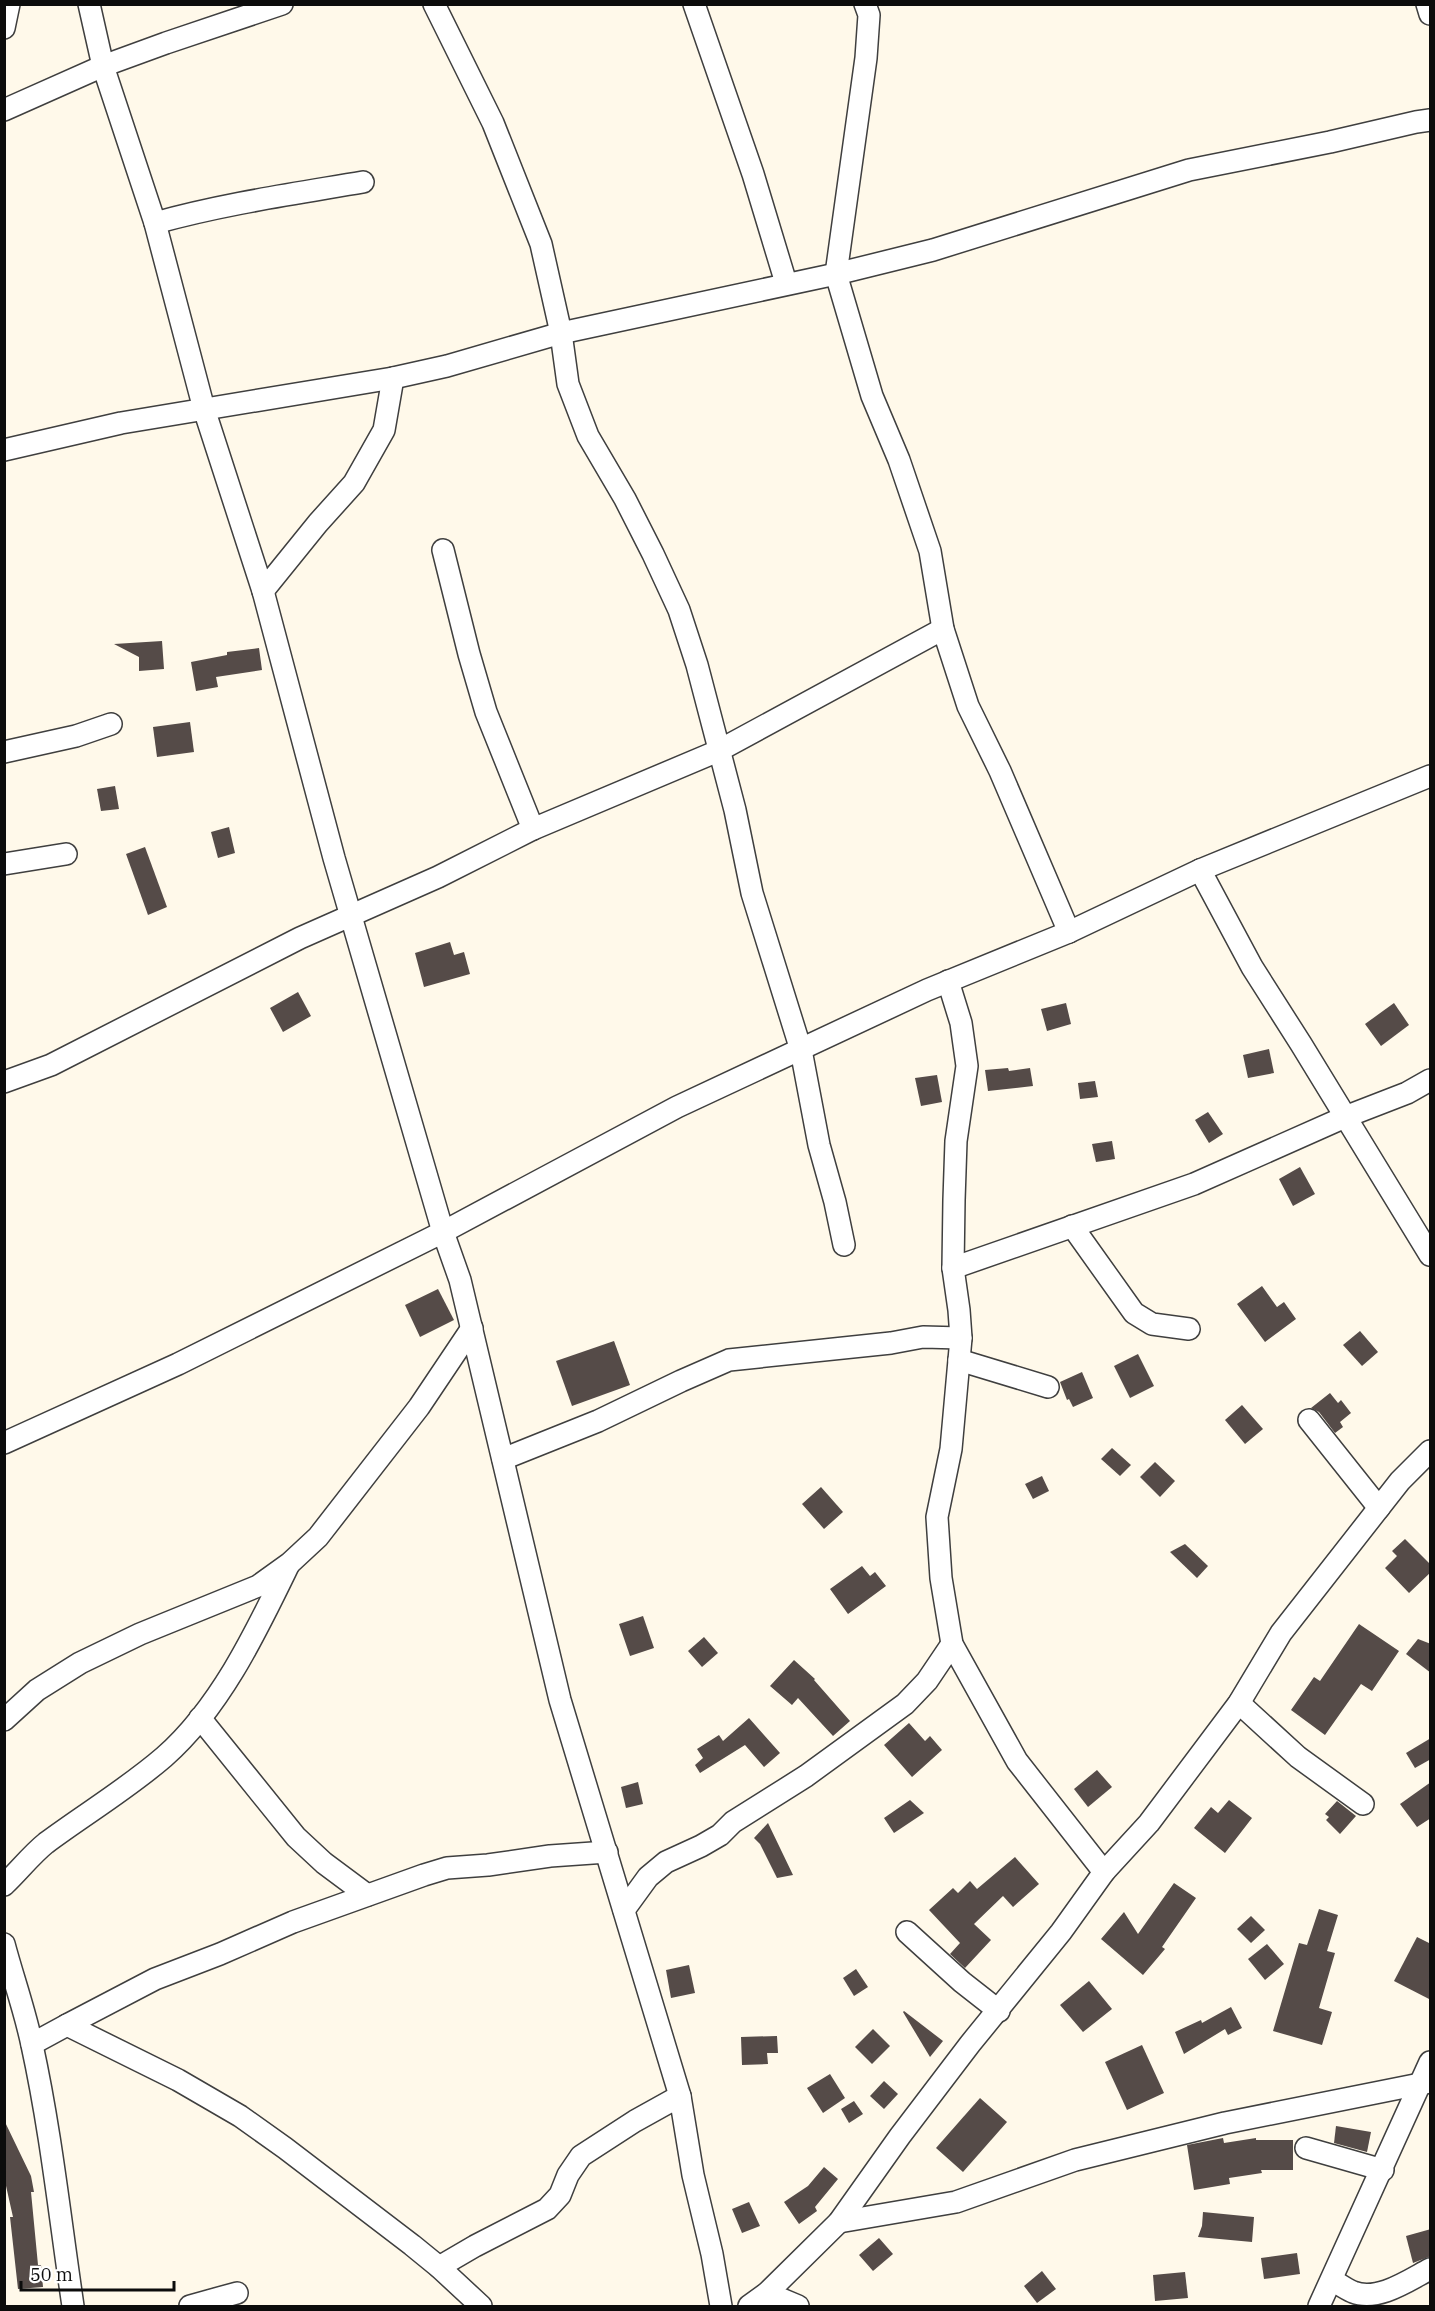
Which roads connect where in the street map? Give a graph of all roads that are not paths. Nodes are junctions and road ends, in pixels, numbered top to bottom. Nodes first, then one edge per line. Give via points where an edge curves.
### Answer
1 (9, 4) edge
2 (89, 4) edge
3 (282, 4) edge
4 (434, 4) edge
5 (694, 4) edge
6 (865, 4) edge
7 (1426, 4) edge
8 (1431, 14) edge
9 (4, 28) edge
10 (103, 66) junction
11 (4, 110) edge
12 (1431, 120) edge
13 (363, 182) dead end
14 (154, 223) junction
15 (836, 274) junction
16 (786, 284) junction
17 (561, 333) junction
18 (393, 378) junction
19 (204, 409) junction
20 (4, 450) edge
21 (443, 550) dead end
22 (263, 591) junction
23 (943, 629) junction
24 (111, 724) dead end
25 (718, 751) junction
26 (4, 752) edge
27 (1431, 776) edge
28 (533, 829) junction
29 (66, 854) dead end
30 (4, 864) edge
31 (1200, 870) junction
32 (352, 915) junction
33 (1069, 932) junction
34 (948, 981) junction
35 (801, 1050) junction
36 (1431, 1080) edge
37 (4, 1082) edge
38 (1345, 1117) junction
39 (1072, 1226) junction
40 (443, 1232) junction
41 (844, 1245) dead end
42 (1431, 1256) edge
43 (953, 1268) junction
44 (472, 1328) junction
45 (1189, 1329) dead end
46 (961, 1338) junction
47 (959, 1360) junction
48 (1048, 1387) dead end
49 (1309, 1420) dead end
50 (4, 1443) edge
51 (1431, 1452) edge
52 (503, 1459) junction
53 (1379, 1508) junction
54 (290, 1563) junction
55 (952, 1644) junction
56 (1239, 1702) junction
57 (200, 1718) junction
58 (4, 1720) edge
59 (1363, 1804) dead end
60 (607, 1852) junction
61 (1104, 1872) junction
62 (4, 1885) edge
63 (368, 1895) junction
64 (624, 1910) junction
65 (907, 1932) dead end
66 (4, 1944) edge
67 (999, 2011) junction
68 (67, 2025) junction
69 (32, 2044) junction
70 (1431, 2062) edge
71 (1425, 2083) edge
72 (680, 2096) junction
73 (1306, 2148) dead end
74 (1383, 2170) junction
75 (839, 2223) junction
76 (439, 2267) junction
77 (1431, 2269) edge
78 (1332, 2280) junction
79 (237, 2294) dead end
80 (767, 2294) junction
81 (74, 2307) edge
82 (190, 2307) edge
83 (481, 2307) edge
84 (721, 2307) edge
85 (749, 2307) edge
86 (798, 2307) edge
87 (1319, 2307) edge

1 - 9 street
2 - 10 street
3 - 10 street
4 - 17 street via 493,123 541,244
5 - 16 street
6 - 15 street via 869,15 866,58
7 - 8 street
10 - 11 street
10 - 14 street
12 - 15 street via 1189,170 1001,231
13 - 14 street via 204,209
14 - 19 street
15 - 16 street
15 - 23 street via 872,396 930,551
16 - 17 street
17 - 18 street
17 - 25 street via 568,384 588,436 625,499 679,610 698,665
18 - 19 street
18 - 22 street via 384,430 354,483
19 - 20 street
19 - 22 street
21 - 28 street via 486,712
22 - 32 street
23 - 25 street
23 - 33 street via 968,706
24 - 26 street
25 - 28 street
25 - 35 street via 752,893
27 - 31 street
28 - 32 street
29 - 30 street
31 - 33 street
31 - 38 street via 1252,967
32 - 37 street via 51,1065
32 - 40 street
33 - 34 street
34 - 35 street
34 - 43 street via 962,1023 967,1066 956,1141
35 - 40 street via 677,1107
35 - 41 street
36 - 38 street
38 - 39 street via 1194,1184
38 - 42 street
39 - 43 street
39 - 45 street via 1134,1313 1152,1324
40 - 44 street
40 - 50 street via 178,1364
43 - 46 street
44 - 52 street
44 - 54 street via 419,1407 318,1537
46 - 47 street
46 - 52 street via 923,1337 729,1360 598,1421
47 - 48 street
47 - 55 street via 951,1449 938,1517 941,1578
49 - 53 street
51 - 53 street
52 - 60 street via 560,1700
53 - 56 street via 1281,1633
54 - 57 street via 248,1650
54 - 58 street via 258,1586 80,1663 37,1690
55 - 61 street via 1017,1761
55 - 64 street via 927,1681 905,1704 806,1776 733,1822 720,1835 666,1862 648,1876
56 - 59 street via 1298,1757
56 - 61 street via 1149,1823
57 - 62 street via 166,1755 44,1845
57 - 63 street via 296,1837
60 - 63 street via 447,1868
60 - 64 street
61 - 67 street
63 - 68 street via 155,1978
64 - 72 street
65 - 67 street
66 - 69 street
67 - 75 street via 900,2136
68 - 69 street
68 - 76 street via 240,2116
69 - 81 street via 54,2158
70 - 71 street
71 - 74 street
71 - 75 street via 1226,2123 1075,2160 956,2202
72 - 76 street via 581,2157 568,2175 561,2195 547,2210
72 - 84 street
73 - 74 street
74 - 78 street
75 - 80 street
76 - 83 street
77 - 78 street via 1377,2294 1355,2293
78 - 87 street
79 - 82 street
80 - 85 street
80 - 86 street

